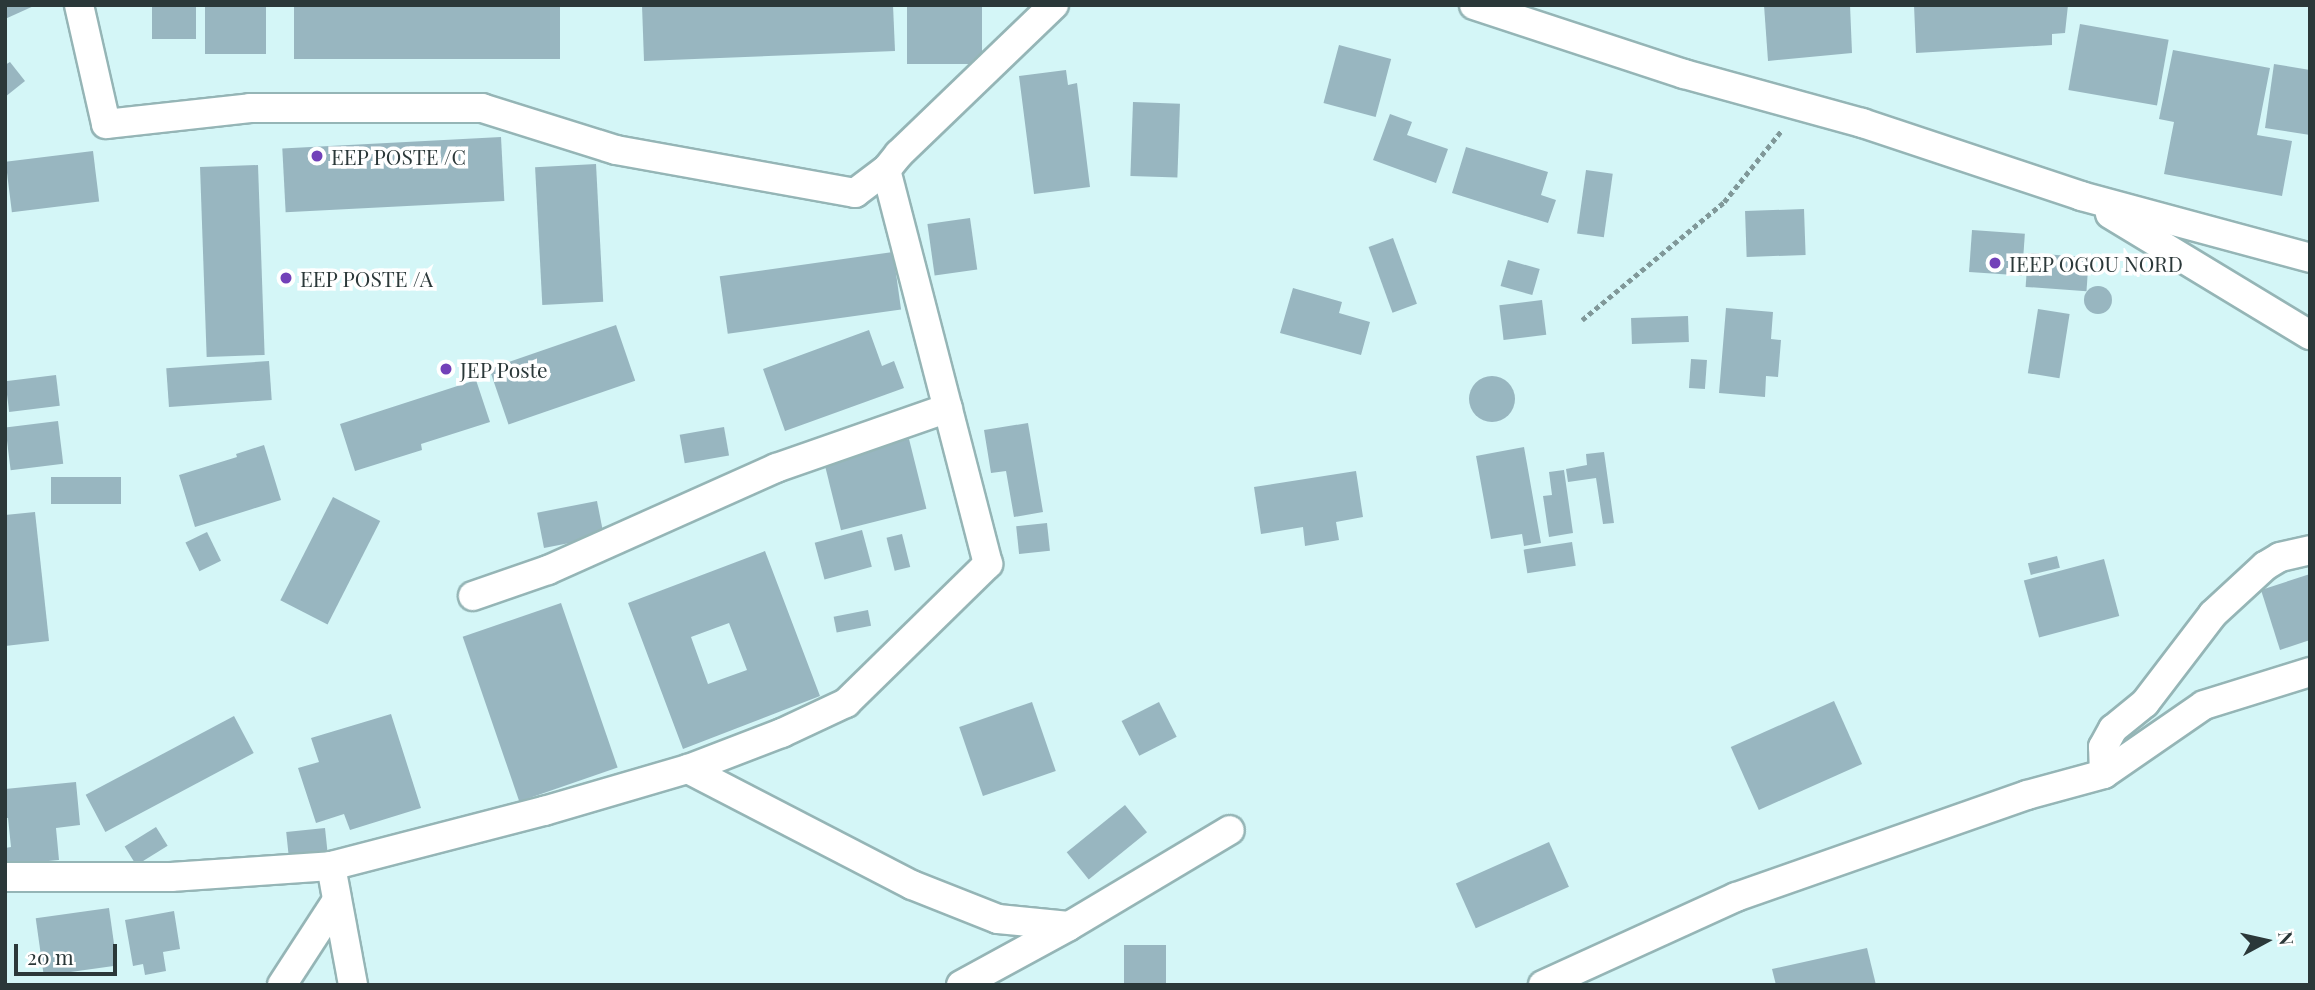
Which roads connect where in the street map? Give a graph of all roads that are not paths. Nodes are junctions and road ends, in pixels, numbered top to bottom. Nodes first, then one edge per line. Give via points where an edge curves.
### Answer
1 (79, 5) edge
2 (1054, 5) edge
3 (1474, 5) edge
4 (886, 170) junction
5 (2081, 196) junction
6 (2310, 258) edge
7 (2310, 335) edge
8 (948, 408) junction
9 (2310, 550) edge
10 (473, 596) dead end
11 (2310, 672) edge
12 (688, 769) junction
13 (2104, 774) junction
14 (1230, 830) dead end
15 (331, 866) junction
16 (5, 877) edge
17 (336, 902) junction
18 (1069, 926) junction
19 (282, 985) edge
20 (353, 985) edge
21 (961, 985) edge
22 (1543, 985) edge

1 - 4 street via 106,124 250,108 482,108 615,150 855,192
2 - 4 street
3 - 5 street via 1684,74 1862,122
4 - 8 street
5 - 6 street
5 - 7 street
8 - 10 street via 775,468 548,570
8 - 12 street via 988,564 846,703
9 - 13 street via 2265,566 2213,614 2144,703 2113,729 2103,747
11 - 13 street via 2204,705
12 - 15 street
12 - 18 street via 912,886 998,919
13 - 22 street via 2027,795 1736,897
14 - 18 street
15 - 16 street via 171,877
15 - 17 street
17 - 19 street
17 - 20 street
18 - 21 street

